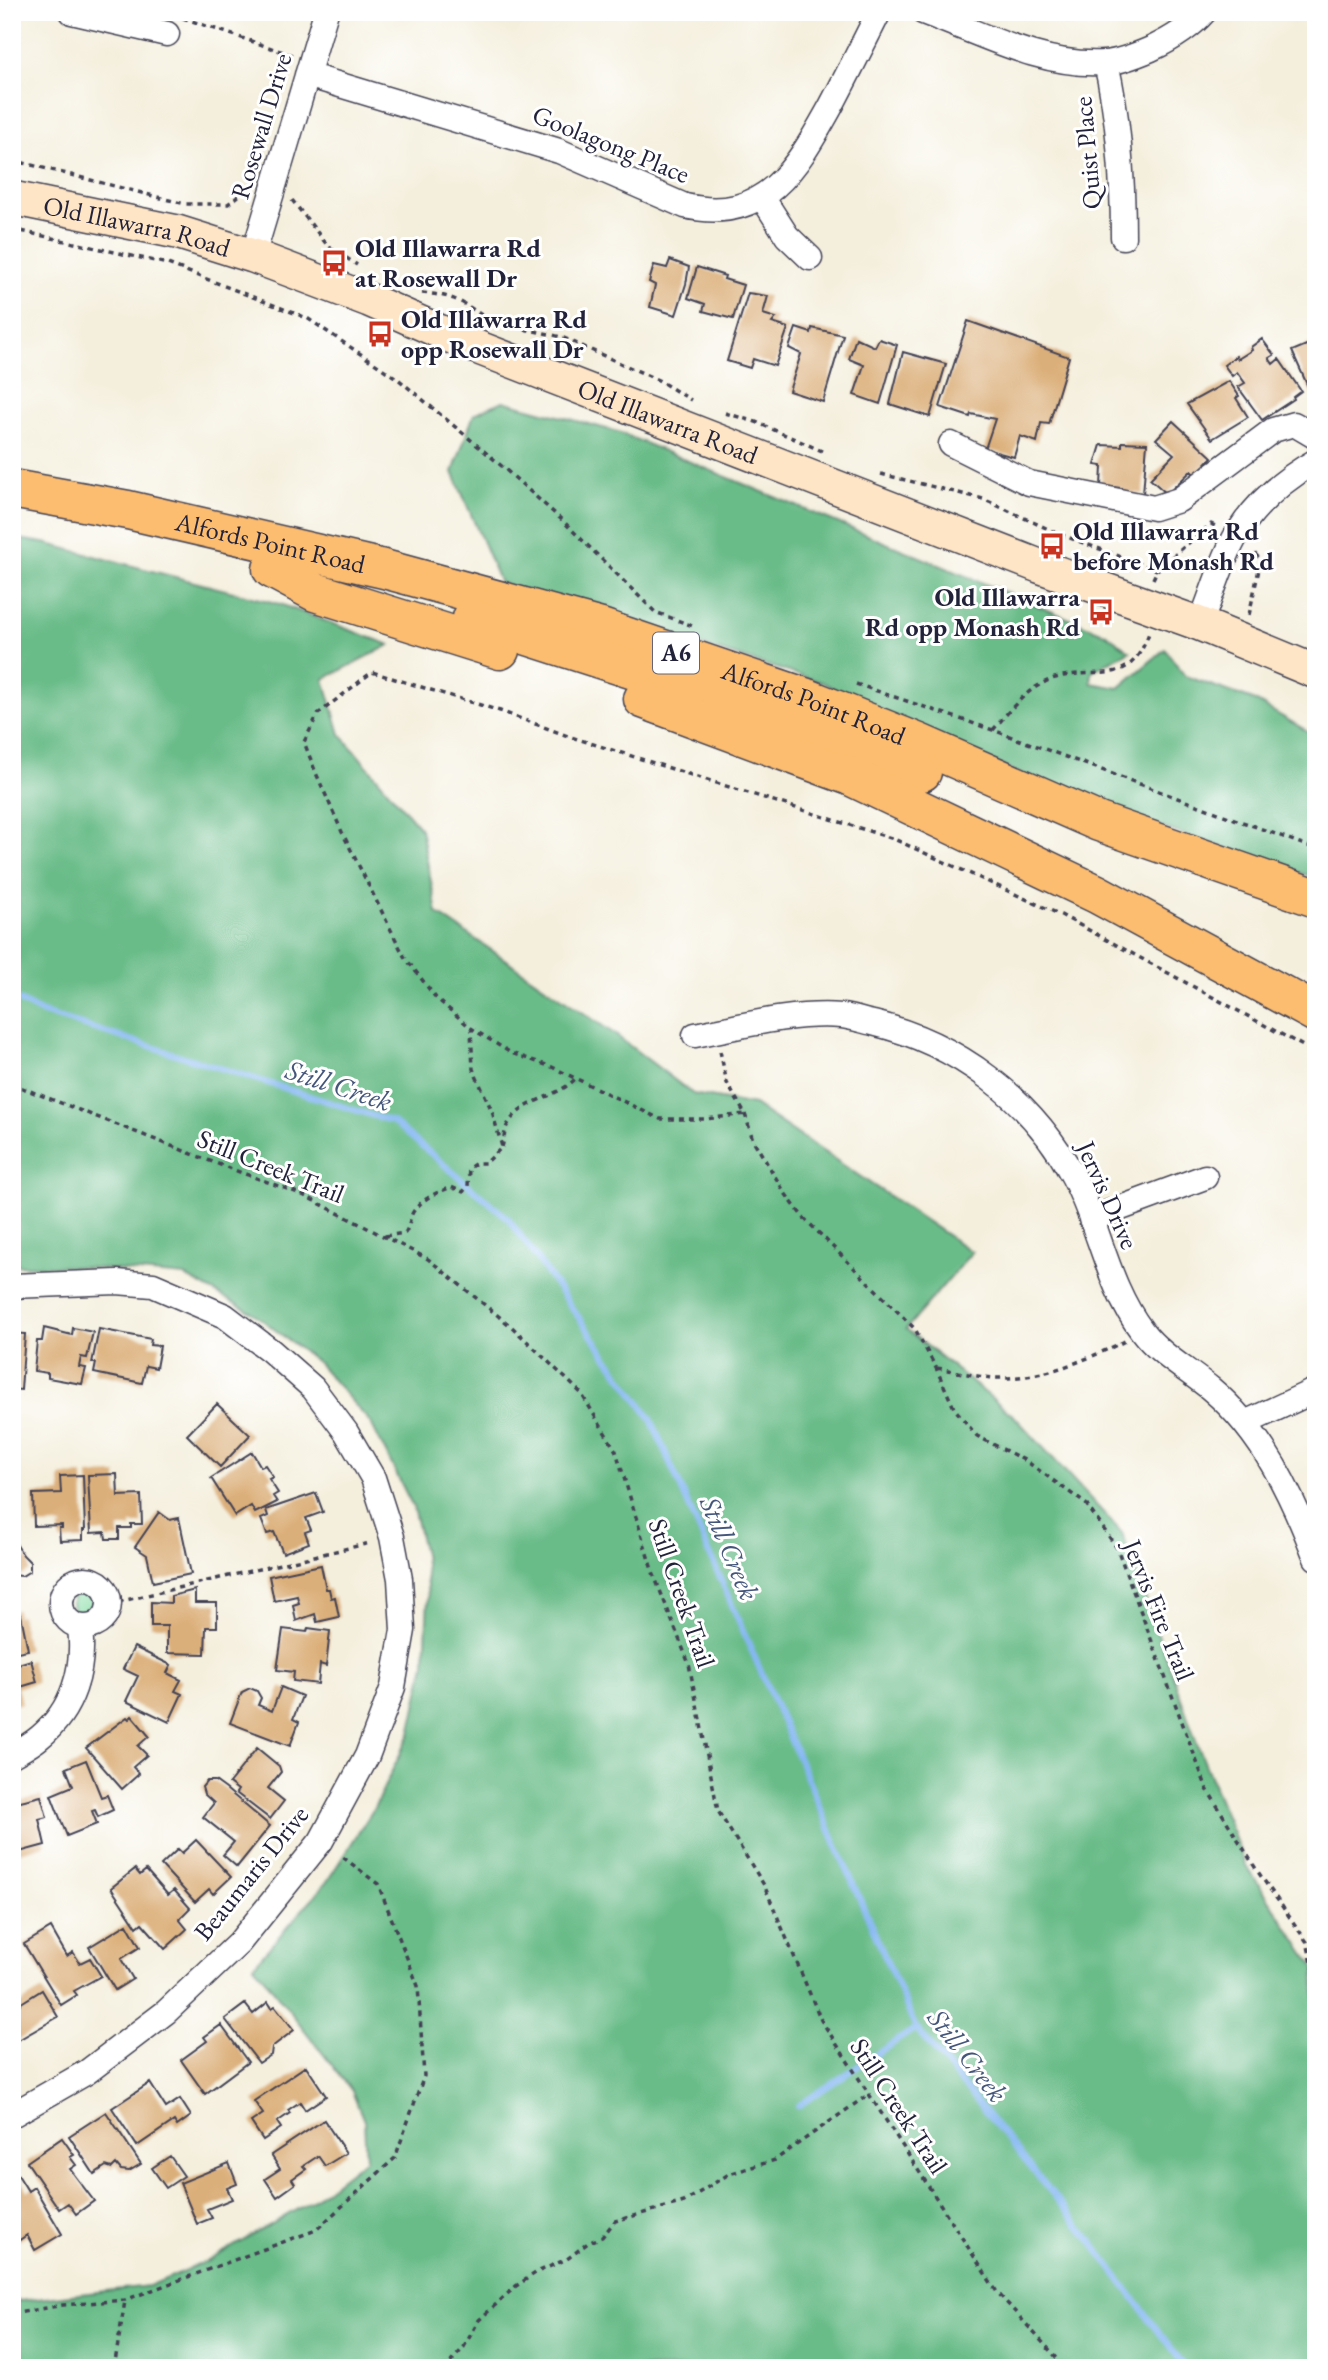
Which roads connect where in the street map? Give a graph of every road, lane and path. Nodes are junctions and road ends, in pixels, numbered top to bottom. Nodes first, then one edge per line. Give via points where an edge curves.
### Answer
1 (72, 12) edge
2 (326, 12) edge
3 (879, 12) edge
4 (923, 12) edge
5 (1204, 12) edge
6 (102, 16) edge
7 (172, 25) joint
8 (1106, 63) junction
9 (309, 68) junction
10 (12, 160) edge
11 (272, 193) junction
12 (762, 197) junction
13 (12, 198) edge
14 (12, 229) edge
15 (1124, 237) dead end
16 (253, 256) junction
17 (810, 258) dead end
18 (358, 266) dead end
19 (417, 293) dead end
20 (693, 401) dead end
21 (724, 412) dead end
22 (1316, 437) edge
23 (951, 444) dead end
24 (830, 455) dead end
25 (1316, 461) edge
26 (869, 471) dead end
27 (12, 489) edge
28 (12, 515) edge
29 (1236, 536) junction
30 (272, 569) junction
31 (1157, 570) junction
32 (1151, 606) junction
33 (1248, 620) dead end
34 (1200, 624) junction
35 (693, 626) dead end
36 (1316, 671) edge
37 (848, 681) dead end
38 (993, 730) junction
39 (1316, 849) edge
40 (1316, 898) edge
41 (1316, 923) edge
42 (1316, 1013) edge
43 (471, 1028) junction
44 (695, 1035) joint
45 (1316, 1053) edge
46 (575, 1079) junction
47 (12, 1084) edge
48 (745, 1114) junction
49 (502, 1147) junction
50 (1205, 1177) dead end
51 (1091, 1219) junction
52 (383, 1236) junction
53 (12, 1286) edge
54 (1143, 1333) junction
55 (936, 1368) junction
56 (1316, 1390) edge
57 (1245, 1423) junction
58 (392, 1537) junction
59 (1316, 1558) edge
60 (109, 1604) junction
61 (80, 1628) junction
62 (12, 1755) edge
63 (321, 1840) junction
64 (1316, 1980) edge
65 (869, 2094) junction
66 (12, 2115) edge
67 (125, 2300) junction
68 (12, 2314) edge
69 (114, 2368) edge
70 (442, 2368) edge
71 (1066, 2368) edge

1 - 6 street
2 - 9 street, Rosewall Drive
3 - 12 street, Goolagong Place via 807,149 781,183
4 - 8 street via 1040,55
5 - 8 street via 1162,44
6 - 7 street
7 - 9 path
8 - 15 street, Quist Place via 1113,93
9 - 11 street, Rosewall Drive
9 - 12 street, Goolagong Place via 559,151 684,206 722,209
10 - 11 path via 185,204 228,204 250,188
11 - 16 street, Rosewall Drive
11 - 18 path via 294,201 327,246
12 - 17 street via 787,236
13 - 16 street, Old Illawarra Road via 177,232
14 - 35 path via 168,264 307,318 398,379 496,461 655,612
16 - 32 street, Old Illawarra Road via 461,341
19 - 20 path via 456,300 500,324 564,338 658,380
21 - 24 path
22 - 23 street via 1294,424 1273,430 1179,500 1153,508 1029,483
25 - 29 street via 1256,507
26 - 31 path via 983,499 1059,534
27 - 40 highway, Alfords Point Road / A6 via 128,510 384,569 598,626 807,698 1099,822
28 - 30 highway, Alfords Point Road / A6 via 201,548
29 - 31 path via 1210,524
29 - 33 path via 1261,560
29 - 34 street
30 - 41 highway, Alfords Point Road / A6 via 448,610 774,715
30 - 42 highway, A6 via 315,592 580,675 850,776 1097,894
31 - 32 path
32 - 34 street, Old Illawarra Road
32 - 38 path via 1143,649 1130,664 1112,673 1055,678 1025,694
34 - 36 street, Old Illawarra Road
37 - 38 path
38 - 39 path
43 - 45 path via 436,998 404,956 342,832 304,741 317,714 372,672 894,839 1061,915
43 - 46 path via 511,1053
43 - 49 path via 473,1069
44 - 48 path, Jervis Fire Trail via 720,1051 727,1083
44 - 51 street, Jervis Drive via 785,1018 842,1016 900,1030 955,1054 1007,1092 1050,1139
46 - 48 path via 660,1119
46 - 49 path via 515,1115
47 - 52 path, Still Creek Trail via 301,1194
48 - 55 path, Jervis Fire Trail via 753,1140 796,1208 915,1329
49 - 52 path via 486,1163 469,1168 463,1192 451,1187 427,1197 411,1214 405,1233
50 - 51 street
51 - 54 street, Jervis Drive via 1123,1303
52 - 65 path, Still Creek Trail via 428,1259 512,1326 581,1393 616,1451 652,1570 689,1664 718,1811 764,1885 821,2020
53 - 58 street, Beaumaris Drive via 153,1285 225,1316 322,1399 373,1478
54 - 55 path via 1047,1373 995,1378
54 - 57 street, Jervis Drive
55 - 64 path, Jervis Fire Trail via 954,1408 977,1436 1026,1461 1086,1504 1117,1548 1207,1789 1307,1942
56 - 57 street
57 - 59 street, Jervis Drive via 1277,1469
58 - 60 path
58 - 63 street, Beaumaris Drive via 403,1630 393,1687 367,1756
60 - 61 street via 108,1613 97,1625
60 - 61 street via 98,1582 83,1579 69,1585 61,1598 62,1614
61 - 62 street via 83,1651 77,1684 62,1714 40,1738
63 - 66 street, Beaumaris Drive via 239,1942 166,2012 88,2072
63 - 67 path via 378,1884 418,1986 424,2076 395,2158 316,2230
65 - 70 path via 775,2160 729,2174 684,2202 615,2221 602,2237 516,2286 479,2320 464,2347
65 - 71 path, Still Creek Trail via 997,2292
67 - 68 path
67 - 69 path

